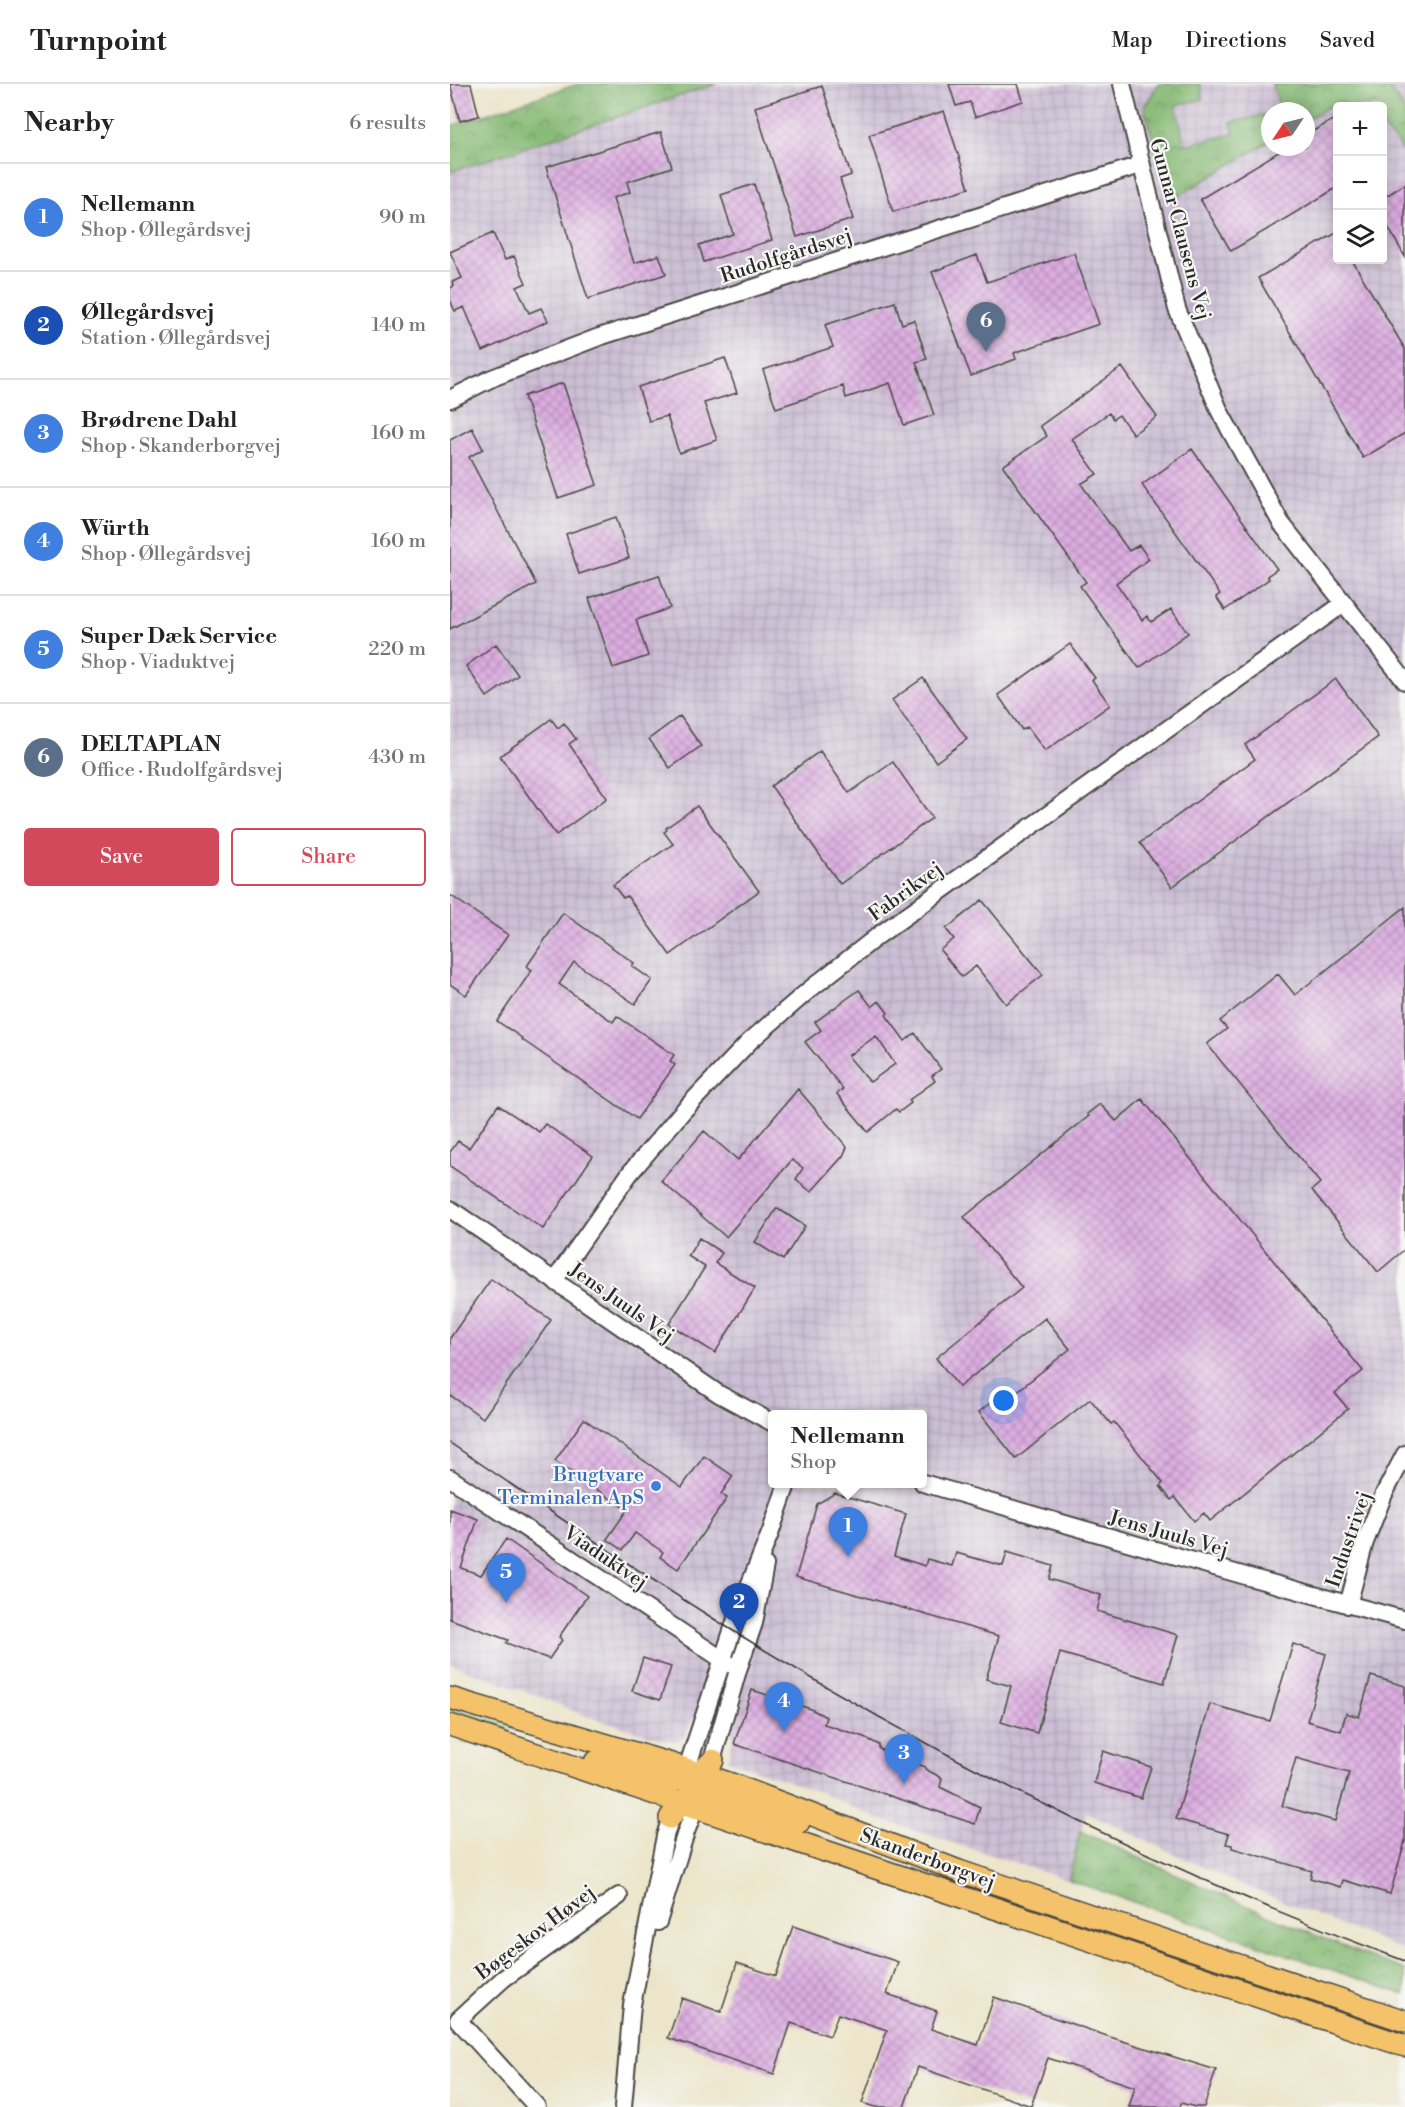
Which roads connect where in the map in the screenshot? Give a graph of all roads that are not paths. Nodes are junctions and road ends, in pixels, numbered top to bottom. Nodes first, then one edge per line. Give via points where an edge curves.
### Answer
1 (1122, 84) edge
2 (1140, 165) junction
3 (450, 399) edge
4 (1343, 604) junction
5 (1405, 681) edge
6 (450, 1209) edge
7 (554, 1281) junction
8 (768, 1420) edge
9 (1405, 1454) edge
10 (450, 1478) edge
11 (927, 1484) edge
12 (786, 1488) edge
13 (771, 1531) junction
14 (1348, 1605) junction
15 (1405, 1620) edge
16 (722, 1660) junction
17 (738, 1670) junction
18 (450, 1698) edge
19 (450, 1725) edge
20 (691, 1788) junction
21 (619, 1896) dead end
22 (643, 1954) junction
23 (1405, 2020) edge
24 (1405, 2046) edge
25 (537, 2107) edge
26 (622, 2107) edge

1 - 2 street, Gunnar Clausens Vej
2 - 3 street, Rudolfgårdsvej via 599,337 492,378
2 - 4 street, Gunnar Clausens Vej via 1177,309 1220,412 1281,523
4 - 5 street, Gunnar Clausens Vej
4 - 7 street, Fabrikvej via 888,929 809,990 750,1041 683,1111 630,1173
6 - 7 street, Jens Juuls Vej
7 - 8 street, Jens Juuls Vej via 719,1394
9 - 14 street, Industrivej via 1365,1542
10 - 16 street, Viaduktvej
11 - 14 street, Jens Juuls Vej
12 - 13 street
13 - 16 street
13 - 17 street via 754,1623
14 - 15 street, Jens Juuls Vej
16 - 17 street, Viaduktvej
16 - 20 street
17 - 20 street
18 - 20 main road, Skanderborgvej
19 - 20 main road, Skanderborgvej via 507,1744
20 - 22 street via 686,1832 656,1930
20 - 22 street via 665,1836
20 - 23 main road, Skanderborgvej via 780,1802 959,1871
20 - 24 main road, Skanderborgvej
21 - 25 street, Bøgeskov Høvej via 503,1979 458,2020
22 - 26 street via 632,2006

